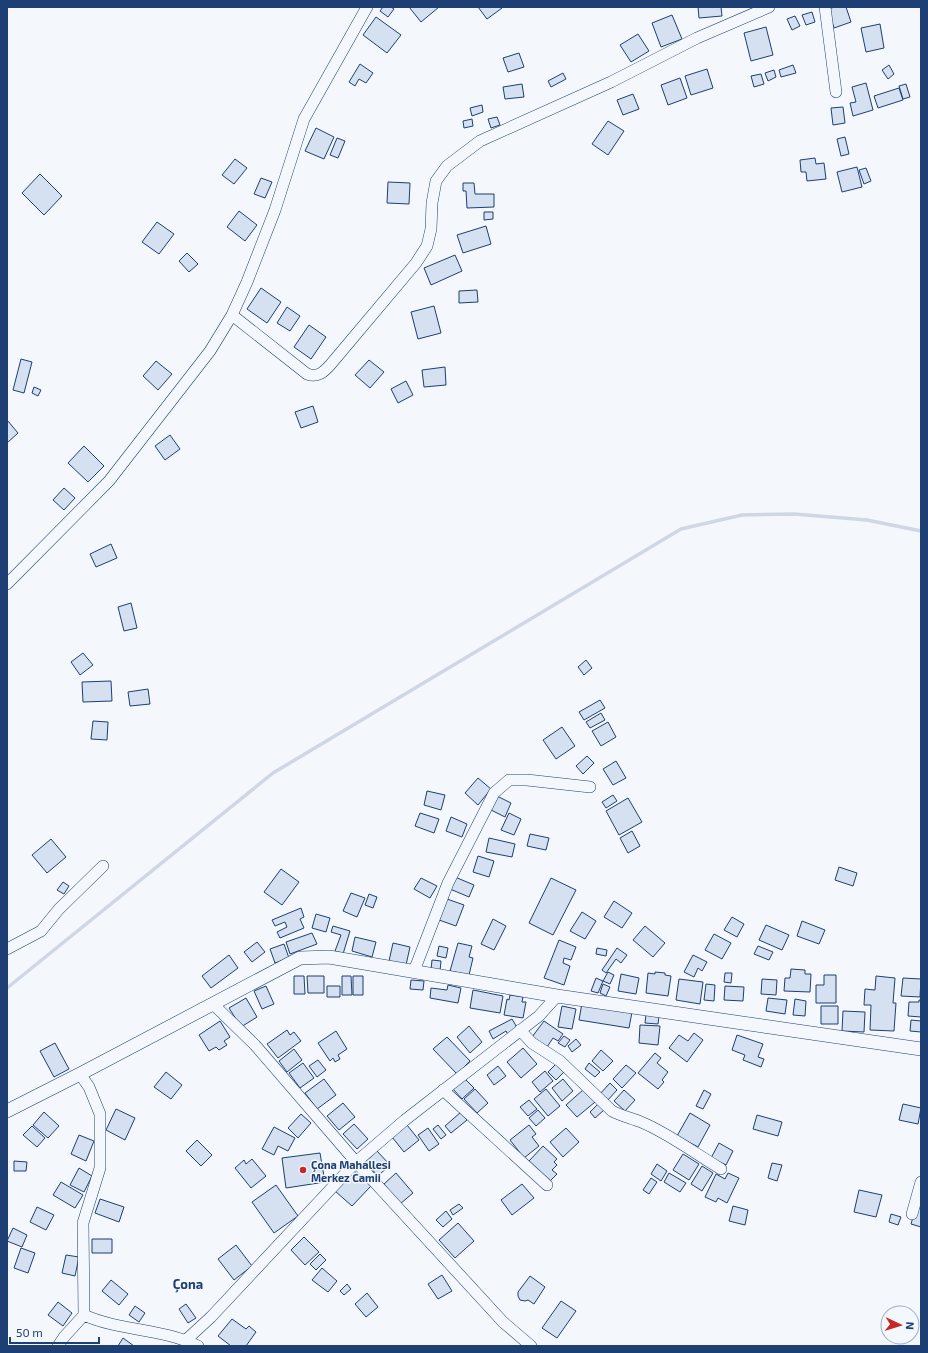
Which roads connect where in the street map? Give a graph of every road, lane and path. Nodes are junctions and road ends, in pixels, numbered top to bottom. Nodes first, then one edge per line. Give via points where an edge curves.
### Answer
1 (367, 7) edge
2 (769, 7) edge
3 (825, 7) edge
4 (836, 92) dead end
5 (232, 315) junction
6 (7, 584) edge
7 (590, 787) dead end
8 (103, 866) dead end
9 (7, 949) edge
10 (414, 971) junction
11 (557, 996) junction
12 (213, 1004) junction
13 (520, 1030) junction
14 (921, 1050) edge
15 (80, 1074) junction
16 (443, 1090) junction
17 (7, 1111) edge
18 (356, 1162) junction
19 (721, 1170) dead end
20 (921, 1182) edge
21 (546, 1185) dead end
22 (912, 1214) dead end
23 (84, 1315) junction
24 (186, 1340) junction
25 (58, 1346) edge
26 (198, 1346) edge
27 (531, 1346) edge

1 - 5 street via 304,119 275,210
2 - 5 street via 697,38 611,82 480,141 447,166 436,181 427,246 416,263 318,376 307,374
3 - 4 street
5 - 6 street via 210,351 109,481
7 - 10 street via 509,780 494,793 448,883
8 - 9 street via 41,931
10 - 11 street
10 - 12 street via 329,957 300,958
11 - 13 street via 539,1016
11 - 14 street
12 - 15 street
12 - 18 street via 263,1054
13 - 16 street
13 - 19 street via 532,1044 560,1060 612,1112 641,1122 664,1134
15 - 17 street
15 - 23 street via 89,1087 100,1114 100,1168 83,1223
16 - 18 street
16 - 21 street
18 - 24 street via 211,1317
18 - 27 street via 503,1322
20 - 22 street
23 - 24 street via 96,1321
23 - 25 street
24 - 26 street

